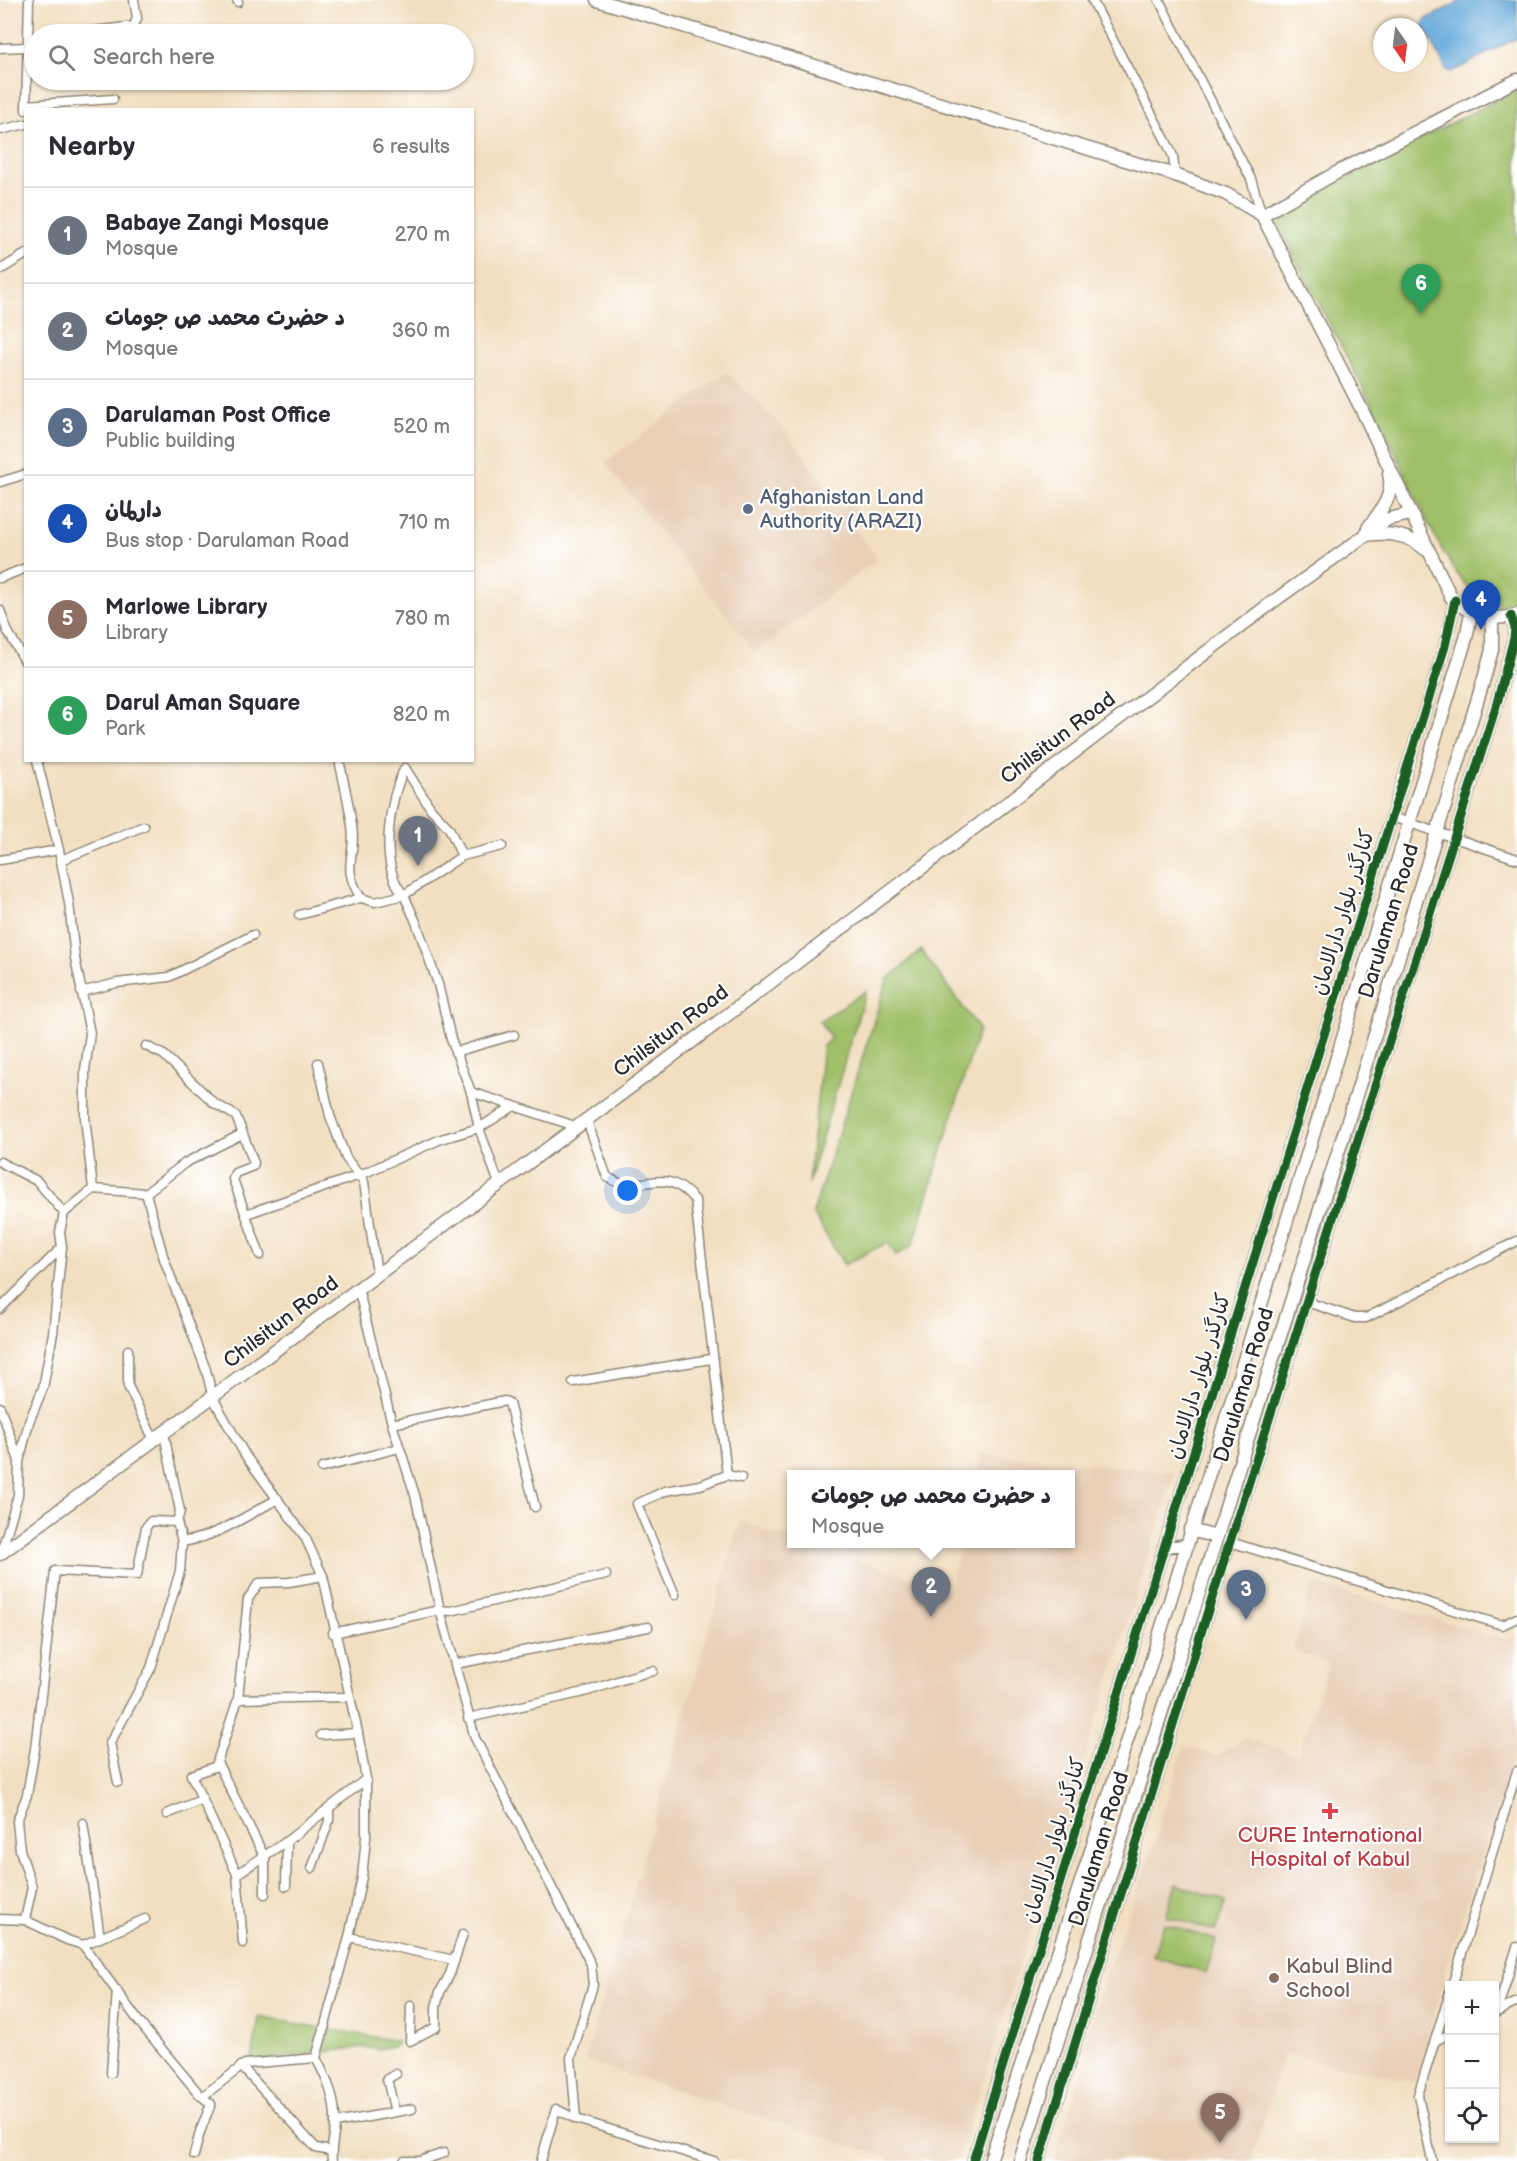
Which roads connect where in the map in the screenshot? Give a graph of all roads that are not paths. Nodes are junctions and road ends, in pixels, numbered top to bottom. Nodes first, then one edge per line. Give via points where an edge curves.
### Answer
1 (29, 0) edge
2 (134, 0) edge
3 (597, 0) edge
4 (1092, 0) edge
5 (1159, 0) edge
6 (30, 24) edge
7 (135, 24) edge
8 (24, 43) edge
9 (0, 48) edge
10 (1517, 80) edge
11 (27, 90) edge
12 (113, 99) dead end
13 (26, 107) edge
14 (24, 124) edge
15 (0, 130) edge
16 (1175, 175) junction
17 (1262, 215) junction
18 (24, 255) edge
19 (0, 270) edge
20 (1384, 457) junction
21 (24, 475) edge
22 (0, 482) edge
23 (1411, 514) junction
24 (1362, 536) junction
25 (1429, 552) junction
26 (24, 569) edge
27 (0, 578) edge
28 (1455, 600) junction
29 (0, 610) edge
30 (1471, 613) junction
31 (1514, 615) edge
32 (1492, 618) junction
33 (3, 631) edge
34 (24, 660) edge
35 (37, 762) edge
36 (339, 762) edge
37 (1392, 817) junction
38 (1410, 824) junction
39 (144, 826) dead end
40 (1436, 832) junction
41 (1453, 837) junction
42 (502, 846) dead end
43 (59, 850) junction
44 (462, 856) junction
45 (1517, 859) edge
46 (0, 860) edge
47 (61, 860) junction
48 (404, 895) junction
49 (361, 898) junction
50 (299, 915) dead end
51 (253, 935) dead end
52 (81, 992) junction
53 (514, 1035) dead end
54 (146, 1046) dead end
55 (455, 1052) junction
56 (318, 1063) dead end
57 (471, 1092) junction
58 (514, 1106) junction
59 (586, 1118) junction
60 (574, 1126) junction
61 (479, 1128) junction
62 (242, 1134) junction
63 (0, 1162) edge
64 (360, 1175) junction
65 (498, 1184) junction
66 (93, 1189) junction
67 (146, 1193) junction
68 (64, 1213) junction
69 (246, 1214) junction
70 (1517, 1241) edge
71 (62, 1247) junction
72 (260, 1256) dead end
73 (377, 1274) junction
74 (358, 1288) junction
75 (1306, 1302) junction
76 (0, 1309) edge
77 (128, 1350) dead end
78 (711, 1359) junction
79 (573, 1382) dead end
80 (213, 1398) junction
81 (0, 1407) edge
82 (392, 1424) junction
83 (159, 1437) junction
84 (399, 1448) junction
85 (19, 1462) junction
86 (322, 1468) dead end
87 (727, 1475) junction
88 (741, 1478) dead end
89 (278, 1499) junction
90 (535, 1507) dead end
91 (177, 1522) junction
92 (1190, 1530) junction
93 (1217, 1537) junction
94 (182, 1542) junction
95 (1230, 1542) junction
96 (1186, 1545) junction
97 (1164, 1547) junction
98 (0, 1555) edge
99 (606, 1575) dead end
100 (323, 1576) junction
101 (675, 1594) dead end
102 (440, 1610) junction
103 (1517, 1618) edge
104 (648, 1627) dead end
105 (333, 1633) junction
106 (455, 1664) junction
107 (653, 1671) dead end
108 (348, 1697) junction
109 (238, 1699) junction
110 (468, 1718) junction
111 (358, 1733) junction
112 (321, 1735) dead end
113 (217, 1766) junction
114 (1517, 1771) edge
115 (366, 1779) junction
116 (118, 1782) dead end
117 (203, 1799) junction
118 (329, 1810) junction
119 (167, 1814) dead end
120 (83, 1823) dead end
121 (287, 1841) junction
122 (264, 1858) junction
123 (312, 1868) dead end
124 (237, 1874) junction
125 (286, 1886) dead end
126 (265, 1894) dead end
127 (0, 1919) edge
128 (145, 1919) dead end
129 (25, 1920) junction
130 (463, 1934) dead end
131 (100, 1937) junction
132 (350, 1937) junction
133 (243, 1943) dead end
134 (83, 1945) junction
135 (1517, 1947) edge
136 (454, 1960) junction
137 (1454, 1981) edge
138 (117, 1989) junction
139 (1517, 2002) edge
140 (1499, 2003) edge
141 (411, 2006) dead end
142 (1445, 2006) edge
143 (1499, 2011) edge
144 (1447, 2035) edge
145 (1435, 2041) junction
146 (316, 2058) junction
147 (241, 2066) junction
148 (111, 2073) dead end
149 (396, 2074) dead end
150 (203, 2096) junction
151 (412, 2109) dead end
152 (395, 2112) junction
153 (576, 2119) junction
154 (335, 2123) junction
155 (331, 2151) junction
156 (444, 2153) dead end
157 (194, 2155) dead end
158 (332, 2161) edge
159 (404, 2161) edge
160 (541, 2161) edge
161 (714, 2161) edge
162 (973, 2161) edge
163 (990, 2161) edge
164 (1020, 2161) edge
165 (1039, 2161) edge
166 (1432, 2161) edge

1 - 6 street
2 - 7 street
3 - 16 main road
4 - 16 street via 1167,143
5 - 17 street via 1251,179
8 - 9 street
10 - 17 main road
11 - 13 street
12 - 13 street
14 - 15 street
16 - 17 main road via 1226,194
17 - 20 main road
18 - 19 street
20 - 23 main road
20 - 24 main road via 1390,492 1383,509
21 - 22 street
23 - 24 main road via 1388,519
23 - 25 main road
24 - 25 main road via 1405,536
24 - 59 main road, Chilsitun Road
25 - 28 main road
26 - 27 street
28 - 30 main road
28 - 37 street, کنارگذر بلوار دارالامان
29 - 33 street
30 - 32 main road
30 - 38 main road, Darulaman Road
31 - 32 main road
31 - 41 street via 1508,663
32 - 40 main road, Darulaman Road via 1492,650
33 - 34 street
35 - 43 street
36 - 49 street via 353,827 348,869
37 - 38 street
37 - 97 street, کنارگذر بلوار دارالامان
38 - 40 street
38 - 92 main road, Darulaman Road
39 - 47 street
40 - 41 street
40 - 93 main road, Darulaman Road
41 - 45 street
41 - 75 street
42 - 44 street
43 - 46 street
43 - 47 street
44 - 48 street
44 - 48 street via 449,828 431,809 405,768 391,805 388,827 390,858 398,889
47 - 52 street
48 - 49 street via 375,902
48 - 55 street via 438,984
49 - 50 street
51 - 52 street via 169,977
52 - 66 street via 90,1032 85,1118
53 - 55 street
54 - 62 street via 164,1055 214,1103 234,1115
55 - 57 street
56 - 64 street via 330,1116 346,1158
57 - 58 street
57 - 61 street
58 - 60 street
58 - 61 street
59 - 60 main road, Chilsitun Road
59 - 78 street via 606,1177 622,1185 660,1179 695,1200
60 - 65 main road, Chilsitun Road
61 - 64 street via 441,1139
61 - 65 street
62 - 67 street via 185,1163
62 - 69 street via 254,1163 235,1173 233,1179
63 - 68 street via 37,1181
64 - 69 street
64 - 73 street
65 - 73 main road, Chilsitun Road
66 - 67 street
66 - 68 street
67 - 80 street via 164,1258
68 - 71 street
69 - 72 street
70 - 75 street via 1366,1318
71 - 76 street
71 - 85 street via 43,1388
73 - 74 main road, Chilsitun Road
74 - 80 main road, Chilsitun Road
74 - 82 street
75 - 95 street
77 - 83 street via 128,1386
78 - 79 street
78 - 87 street
80 - 83 main road, Chilsitun Road
80 - 89 street via 245,1455
81 - 85 street
82 - 84 street
82 - 90 street via 509,1403
83 - 91 street via 180,1511
83 - 98 main road, Chilsitun Road
84 - 86 street
84 - 102 street via 415,1495
85 - 98 street via 18,1495
87 - 88 street
87 - 101 street via 700,1485 664,1491 638,1504
89 - 94 street via 204,1538
89 - 100 street via 305,1537
91 - 94 street
91 - 129 street via 151,1521 146,1527 137,1575 55,1571 35,1749 27,1795 17,1821 20,1850 32,1887
92 - 93 main road
92 - 96 main road, Darulaman Road
93 - 164 main road, Darulaman Road
94 - 116 street via 180,1571 151,1668 110,1743
95 - 103 street via 1502,1625
95 - 165 street
96 - 97 street
96 - 163 main road, Darulaman Road
97 - 162 street, کنارگذر بلوار دارالامان
99 - 102 street via 451,1611
100 - 105 street
100 - 109 street via 259,1583 248,1599
102 - 105 street
102 - 106 street
104 - 106 street
105 - 108 street
106 - 110 street
107 - 110 street via 580,1694
108 - 109 street
108 - 111 street
109 - 113 street
110 - 153 street via 491,1774 591,1964 593,1985 570,2058
111 - 112 street
111 - 115 street
113 - 117 street via 191,1775
113 - 122 street
114 - 137 street
115 - 118 street
115 - 132 street via 364,1858
117 - 119 street
117 - 124 street
118 - 121 street
118 - 123 street via 329,1821
120 - 131 street
121 - 122 street
121 - 125 street
122 - 124 street
122 - 126 street
124 - 133 street
127 - 129 street
128 - 131 street
129 - 134 street
130 - 136 street
131 - 134 street
132 - 136 street
132 - 146 street
134 - 138 street
135 - 140 street
136 - 141 street via 438,2000 436,2027 410,2042
138 - 148 street
138 - 150 street via 140,2023
139 - 143 street
142 - 145 street
144 - 145 street
145 - 166 street via 1418,2095
146 - 147 street
146 - 154 street via 330,2086
147 - 150 street
147 - 155 street via 316,2148
149 - 152 street via 387,2079
150 - 157 street via 211,2105
151 - 152 street
152 - 154 street
153 - 160 street via 556,2109
153 - 161 street
154 - 155 street
155 - 158 street
156 - 159 street via 420,2161

